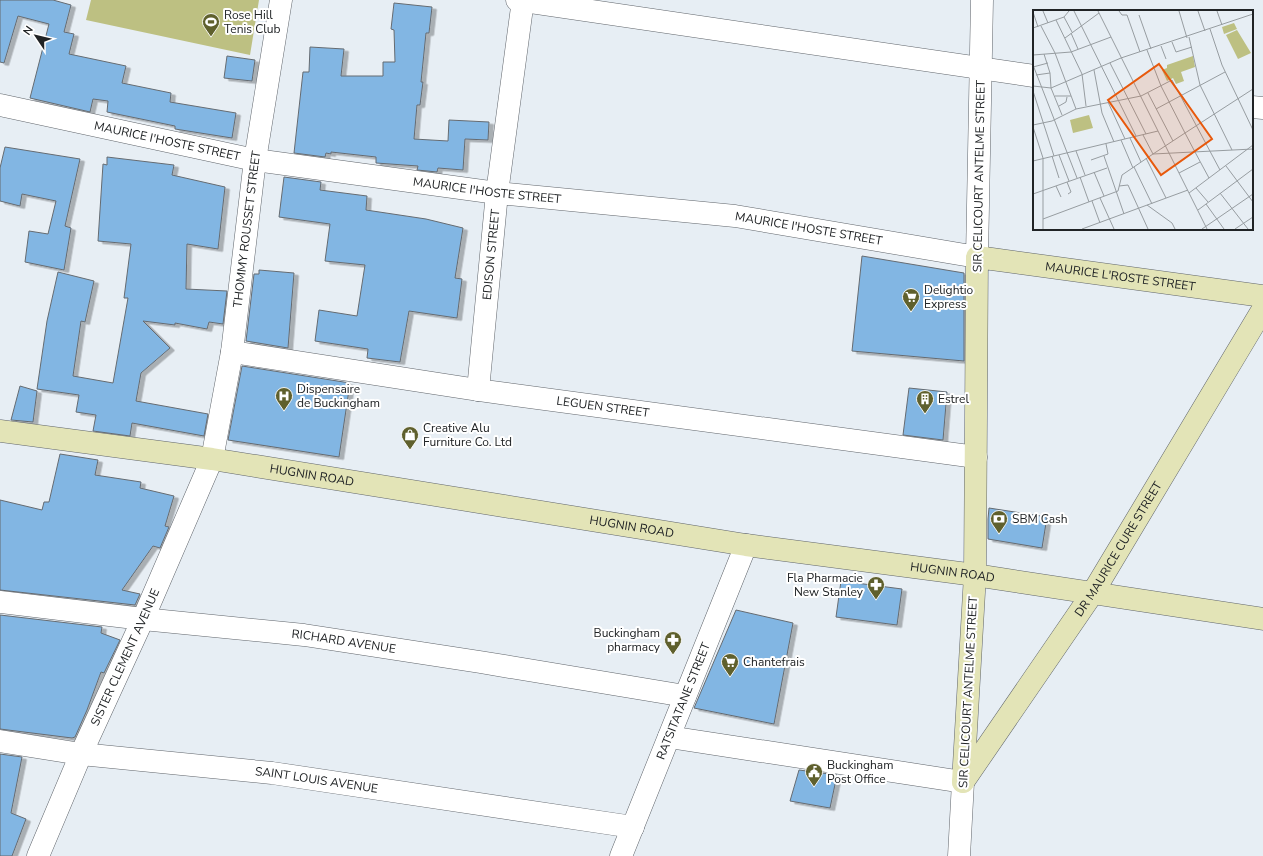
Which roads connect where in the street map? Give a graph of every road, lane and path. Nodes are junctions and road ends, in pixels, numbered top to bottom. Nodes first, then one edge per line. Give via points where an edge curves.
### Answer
1 (281, 0) edge
2 (521, 0) edge
3 (982, 0) edge
4 (981, 68) junction
5 (1033, 76) edge
6 (0, 105) edge
7 (1253, 107) edge
8 (1263, 108) edge
9 (256, 160) junction
10 (497, 192) junction
11 (977, 257) junction
12 (1263, 296) edge
13 (1263, 309) edge
14 (232, 352) junction
15 (478, 390) junction
16 (0, 431) edge
17 (976, 457) junction
18 (212, 459) junction
19 (746, 545) junction
20 (975, 575) junction
21 (1092, 594) junction
22 (0, 602) edge
23 (143, 619) junction
24 (1263, 619) edge
25 (685, 696) junction
26 (669, 737) junction
27 (0, 741) edge
28 (81, 754) junction
29 (963, 782) junction
30 (633, 827) junction
31 (38, 856) edge
32 (621, 856) edge
33 (959, 856) edge

1 - 9 street, THOMMY ROUSSET STREET
2 - 4 street
2 - 10 street, EDISON STREET
3 - 4 street, SIR CELICOURT ANTELME STREET
4 - 5 street
4 - 11 street, SIR CELICOURT ANTELME STREET
6 - 9 street, MAURICE I'HOSTE STREET
7 - 8 street
9 - 10 street, MAURICE I'HOSTE STREET
9 - 14 street, THOMMY ROUSSET STREET
10 - 11 street, MAURICE I'HOSTE STREET via 735,216
10 - 15 street, EDISON STREET
11 - 12 main road, MAURICE L'ROSTE STREET
11 - 17 main road, SIR CELICOURT ANTELME STREET
13 - 21 main road, DR MAURICE CURE STREET
14 - 15 street, LEGUEN STREET
14 - 18 street, THOMMY ROUSSET STREET
15 - 17 street, LEGUEN STREET
16 - 18 main road, HUGNIN ROAD
17 - 20 main road, SIR CELICOURT ANTELME STREET
18 - 19 main road, HUGNIN ROAD
18 - 23 street, SISTER CLEMENT AVENUE
19 - 20 main road, HUGNIN ROAD
19 - 25 street, RATSITATANE STREET
20 - 21 main road, HUGNIN ROAD
20 - 29 main road, SIR CELICOURT ANTELME STREET
21 - 24 main road, HUGNIN ROAD
21 - 29 main road, DR MAURICE CURE STREET
22 - 23 street, RICHARD AVENUE
23 - 25 street, RICHARD AVENUE via 304,635
23 - 28 street, SISTER CLEMENT AVENUE
25 - 26 street, RATSITATANE STREET
26 - 29 street
26 - 30 street, RATSITATANE STREET
27 - 28 street, SAINT LOUIS AVENUE
28 - 30 street, SAINT LOUIS AVENUE via 272,773
28 - 31 street, SISTER CLEMENT AVENUE
29 - 33 street, SIR CELICOURT ANTELME STREET
30 - 32 street, RATSITATANE STREET

